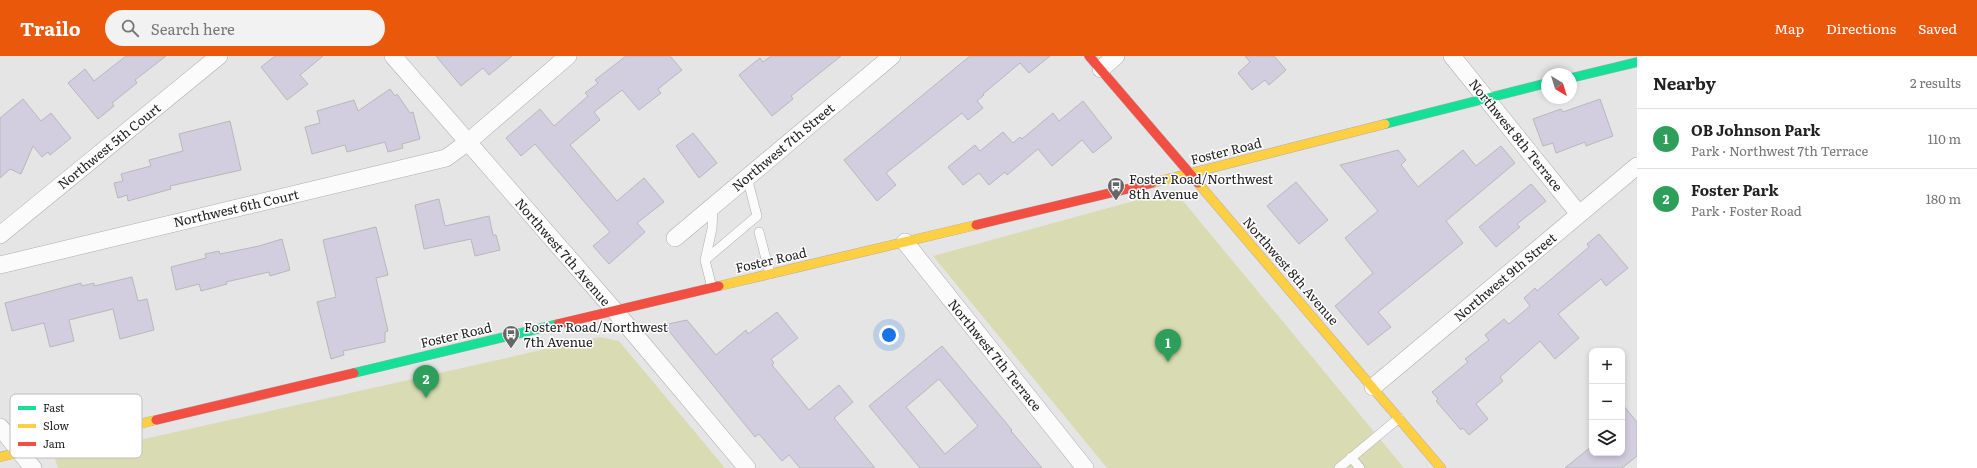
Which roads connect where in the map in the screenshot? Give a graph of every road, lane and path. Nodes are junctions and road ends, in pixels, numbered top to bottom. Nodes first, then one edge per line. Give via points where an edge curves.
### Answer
1 (219, 56) edge
2 (393, 56) edge
3 (568, 56) edge
4 (892, 56) edge
5 (1089, 56) edge
6 (1116, 56) edge
7 (1452, 56) edge
8 (1637, 62) edge
9 (1101, 69) junction
10 (1577, 77) edge
11 (1541, 84) edge
12 (1486, 98) junction
13 (468, 142) junction
14 (1637, 166) edge
15 (1190, 174) junction
16 (747, 177) junction
17 (713, 206) junction
18 (1579, 214) junction
19 (759, 232) dead end
20 (0, 235) edge
21 (675, 238) dead end
22 (905, 242) junction
23 (705, 260) junction
24 (0, 265) edge
25 (770, 274) junction
26 (712, 288) junction
27 (614, 311) junction
28 (1373, 387) junction
29 (1399, 418) junction
30 (142, 423) edge
31 (0, 427) edge
32 (10, 440) edge
33 (10, 454) edge
34 (0, 457) edge
35 (1351, 457) junction
36 (25, 458) edge
37 (33, 468) edge
38 (748, 468) edge
39 (1084, 468) edge
40 (1339, 468) edge
41 (1360, 468) edge
42 (1441, 468) edge

1 - 20 street, Northwest 5th Court
2 - 13 street, Northwest 7th Avenue
3 - 13 street, Northwest 6th Court
4 - 16 street, Northwest 7th Street
5 - 9 street, Northwest 8th Avenue
6 - 9 street
7 - 12 street, Northwest 8th Terrace
8 - 10 street
9 - 15 street, Northwest 8th Avenue
11 - 12 street, Foster Road
12 - 15 street, Foster Road
12 - 18 street, Northwest 8th Terrace
13 - 24 street, Northwest 6th Court via 446,158
13 - 27 street, Northwest 7th Avenue
14 - 18 street, Northwest 9th Street
15 - 22 street, Foster Road
15 - 28 street, Northwest 8th Avenue
16 - 17 street, Northwest 7th Street
16 - 23 lane via 757,216
17 - 21 street, Northwest 7th Street
17 - 23 lane via 712,229
18 - 28 street, Northwest 9th Street
19 - 25 lane
22 - 25 street, Foster Road
22 - 39 street, Northwest 7th Terrace
23 - 26 lane
25 - 26 street, Foster Road
26 - 27 street, Foster Road
27 - 30 street, Foster Road
27 - 38 street, Northwest 7th Avenue
28 - 29 street, Northwest 8th Avenue
29 - 35 lane
29 - 42 street, Northwest 8th Avenue
31 - 32 street
33 - 34 street, Foster Road
35 - 40 lane
35 - 41 lane
36 - 37 street

